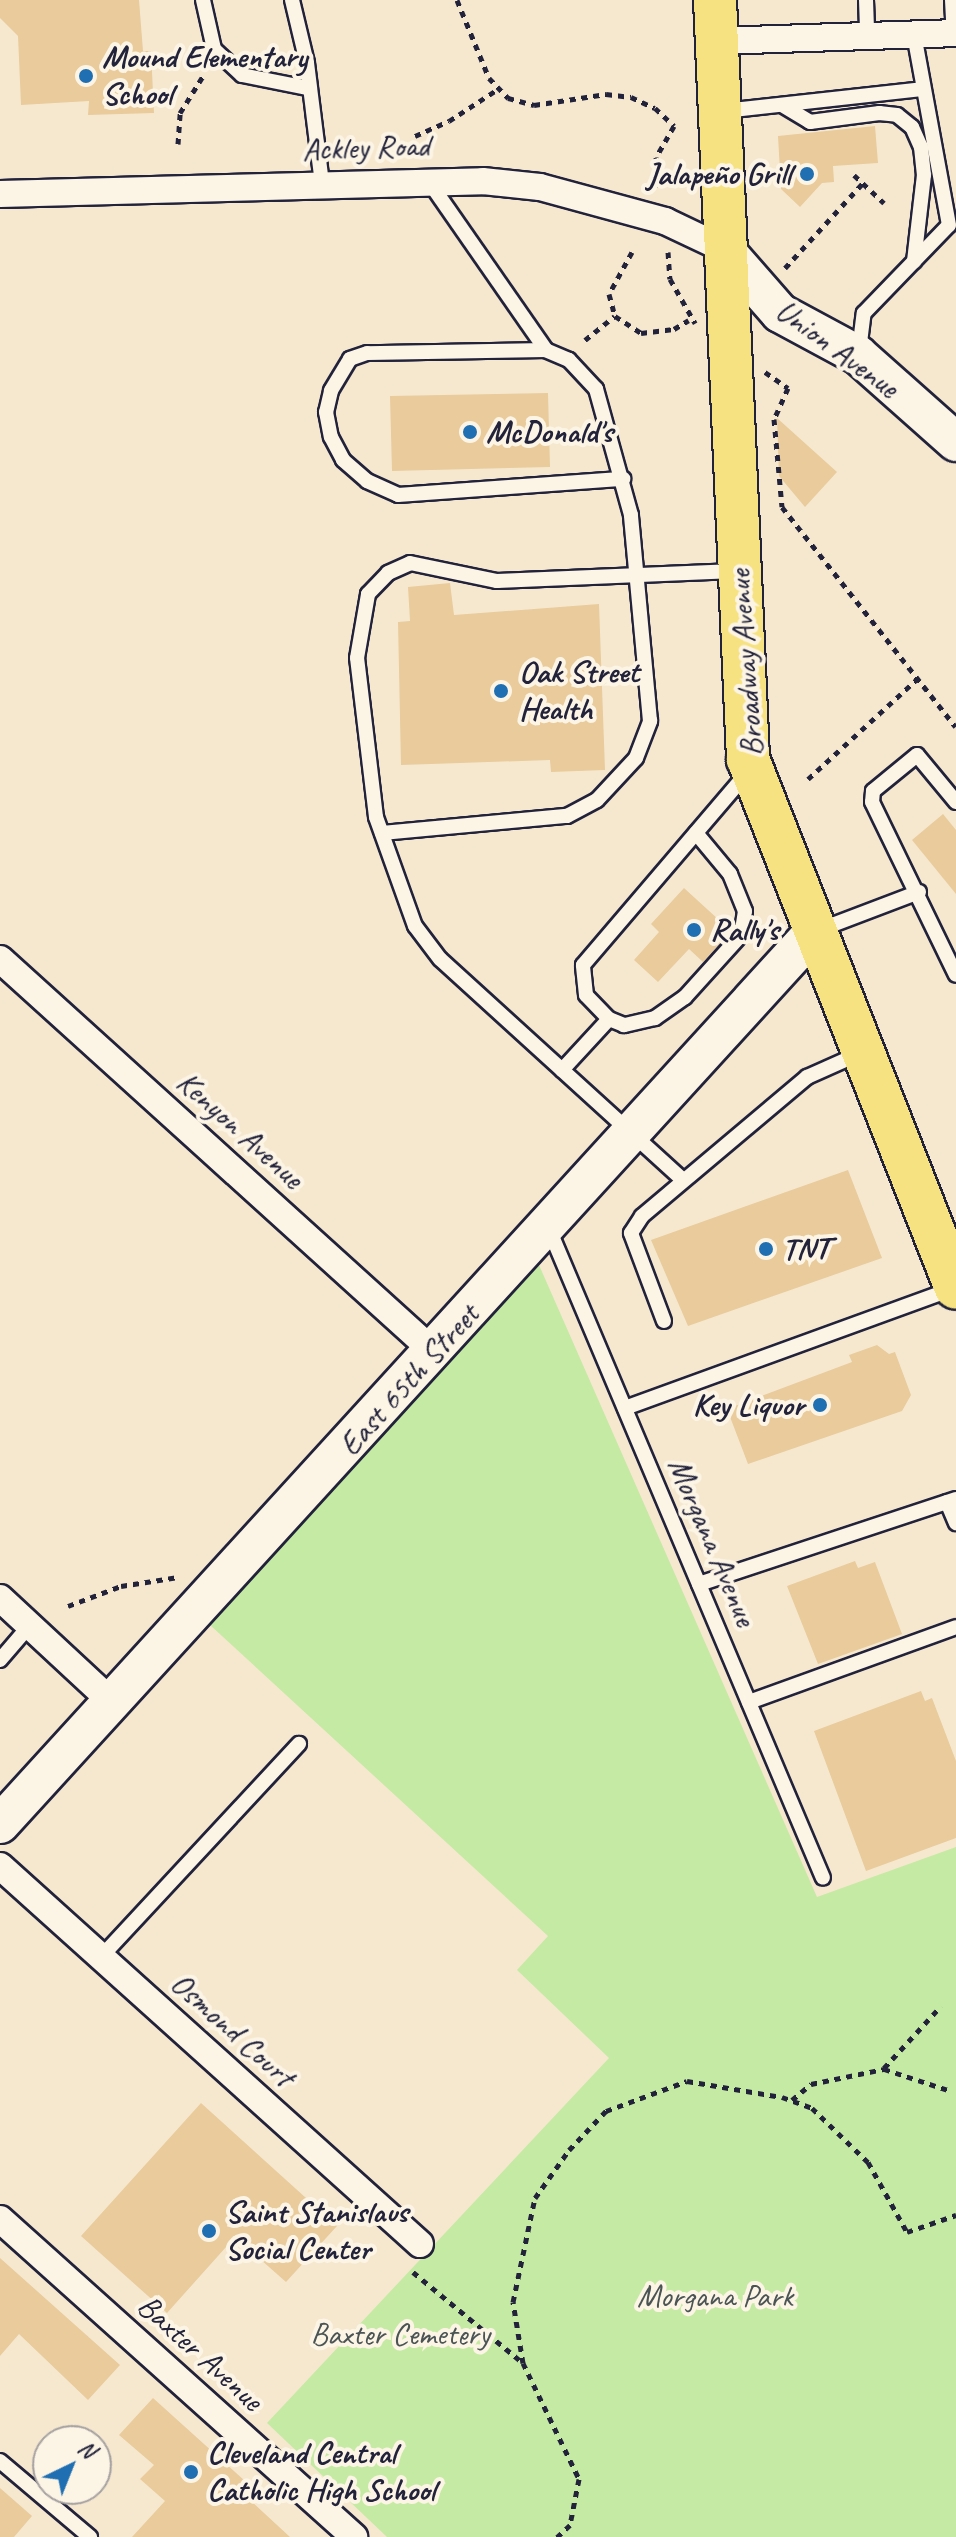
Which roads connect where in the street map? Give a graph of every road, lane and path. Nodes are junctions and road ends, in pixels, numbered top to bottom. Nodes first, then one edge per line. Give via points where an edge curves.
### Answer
1 (203, 0) edge
2 (292, 0) edge
3 (457, 0) edge
4 (715, 0) edge
5 (866, 0) edge
6 (952, 0) edge
7 (955, 33) edge
8 (914, 35) junction
9 (867, 37) junction
10 (717, 41) junction
11 (203, 76) dead end
12 (307, 88) junction
13 (498, 89) junction
14 (922, 89) junction
15 (782, 105) junction
16 (720, 112) junction
17 (415, 136) dead end
18 (178, 144) dead end
19 (656, 157) dead end
20 (854, 175) dead end
21 (427, 179) junction
22 (863, 183) junction
23 (322, 184) junction
24 (0, 194) edge
25 (884, 203) dead end
26 (724, 249) junction
27 (632, 252) dead end
28 (914, 261) junction
29 (779, 275) dead end
30 (670, 279) dead end
31 (615, 316) junction
32 (585, 340) dead end
33 (546, 350) junction
34 (858, 355) junction
35 (788, 388) dead end
36 (956, 442) edge
37 (623, 479) junction
38 (740, 571) junction
39 (635, 576) junction
40 (917, 679) junction
41 (956, 727) edge
42 (751, 768) junction
43 (808, 779) dead end
44 (956, 802) edge
45 (382, 833) junction
46 (696, 833) junction
47 (919, 892) junction
48 (814, 932) junction
49 (949, 941) edge
50 (0, 959) edge
51 (956, 975) edge
52 (609, 1019) junction
53 (861, 1053) junction
54 (562, 1070) junction
55 (633, 1135) junction
56 (683, 1180) junction
57 (549, 1228) junction
58 (955, 1282) edge
59 (664, 1321) dead end
60 (434, 1352) junction
61 (625, 1408) junction
62 (951, 1501) edge
63 (956, 1523) edge
64 (182, 1577) dead end
65 (699, 1584) junction
66 (0, 1598) edge
67 (68, 1606) dead end
68 (30, 1625) junction
69 (956, 1627) edge
70 (0, 1660) edge
71 (749, 1702) junction
72 (113, 1703) junction
73 (299, 1744) dead end
74 (0, 1824) edge
75 (0, 1866) edge
76 (823, 1878) dead end
77 (101, 1957) junction
78 (941, 2006) dead end
79 (884, 2069) junction
80 (948, 2090) dead end
81 (791, 2100) junction
82 (956, 2215) edge
83 (0, 2219) edge
84 (420, 2244) dead end
85 (409, 2269) dead end
86 (523, 2363) junction
87 (0, 2461) edge
88 (90, 2537) edge
89 (354, 2537) edge
90 (557, 2537) edge

1 - 12 lane via 214,49 242,75
2 - 12 lane via 307,63
3 - 13 path
4 - 10 main road, Broadway Avenue
5 - 9 lane
6 - 7 lane
7 - 8 street
8 - 9 street
8 - 14 lane
9 - 10 street
10 - 16 main road, Broadway Avenue
11 - 18 path via 180,113
12 - 23 lane
13 - 17 path
13 - 19 path via 520,104 534,105 606,94 631,97 655,108 674,126
14 - 15 lane
14 - 28 lane via 949,225
15 - 16 lane
15 - 28 lane via 810,122 879,113 897,115 912,127 924,175
16 - 26 main road, Broadway Avenue
20 - 22 path
21 - 23 street, Ackley Road
21 - 26 street, Ackley Road via 540,187 665,221
21 - 33 lane
22 - 25 path
22 - 29 path
23 - 24 street, Ackley Road
26 - 34 street, Union Avenue via 780,313
26 - 38 main road, Broadway Avenue
27 - 31 path via 609,294
28 - 34 lane via 864,313
30 - 31 path via 689,320 665,331 641,333
31 - 32 path
33 - 37 lane via 569,360 596,389
33 - 37 lane via 367,353 350,359 331,391 326,412 331,437 343,460 367,481 398,495
34 - 36 street, Union Avenue
35 - 40 path via 774,419 782,507
37 - 39 lane
38 - 39 lane
38 - 42 main road, Broadway Avenue
39 - 45 lane via 650,721 636,758 597,800 567,816
39 - 45 lane via 497,581 410,563 388,573 368,594 357,658
40 - 41 path
40 - 43 path
42 - 46 lane
42 - 48 main road, Broadway Avenue
44 - 47 lane via 917,755 873,791 872,802
45 - 54 lane via 415,926 440,959
46 - 52 lane via 583,965 586,995
46 - 52 lane via 730,874 745,911 741,935 685,997 655,1018 624,1025
47 - 48 lane
47 - 49 lane
48 - 53 main road, Broadway Avenue
48 - 55 street, East 65th Street
49 - 51 lane
50 - 60 street, Kenyon Avenue
52 - 54 lane
53 - 56 lane via 807,1077
53 - 58 main road, Broadway Avenue
54 - 55 lane
55 - 56 lane
55 - 57 street, East 65th Street
56 - 59 lane via 631,1233
57 - 60 street, East 65th Street
57 - 61 lane, Morgana Avenue
58 - 61 lane
60 - 72 street, East 65th Street
61 - 65 lane, Morgana Avenue
62 - 63 lane
62 - 65 lane
64 - 67 path via 121,1586
65 - 71 lane, Morgana Avenue
66 - 68 street
68 - 70 lane
68 - 72 street
69 - 71 lane
71 - 76 lane, Morgana Avenue
72 - 74 street, East 65th Street
73 - 77 lane
75 - 77 street, Osmond Court
77 - 84 street, Osmond Court
78 - 79 path
79 - 80 path
79 - 81 path via 811,2084
81 - 82 path via 812,2108 868,2162 907,2232
81 - 86 path via 687,2081 606,2111 569,2150 535,2198 513,2302
83 - 89 street, Baxter Avenue
85 - 86 path
86 - 90 path via 579,2479 570,2525
87 - 88 lane

